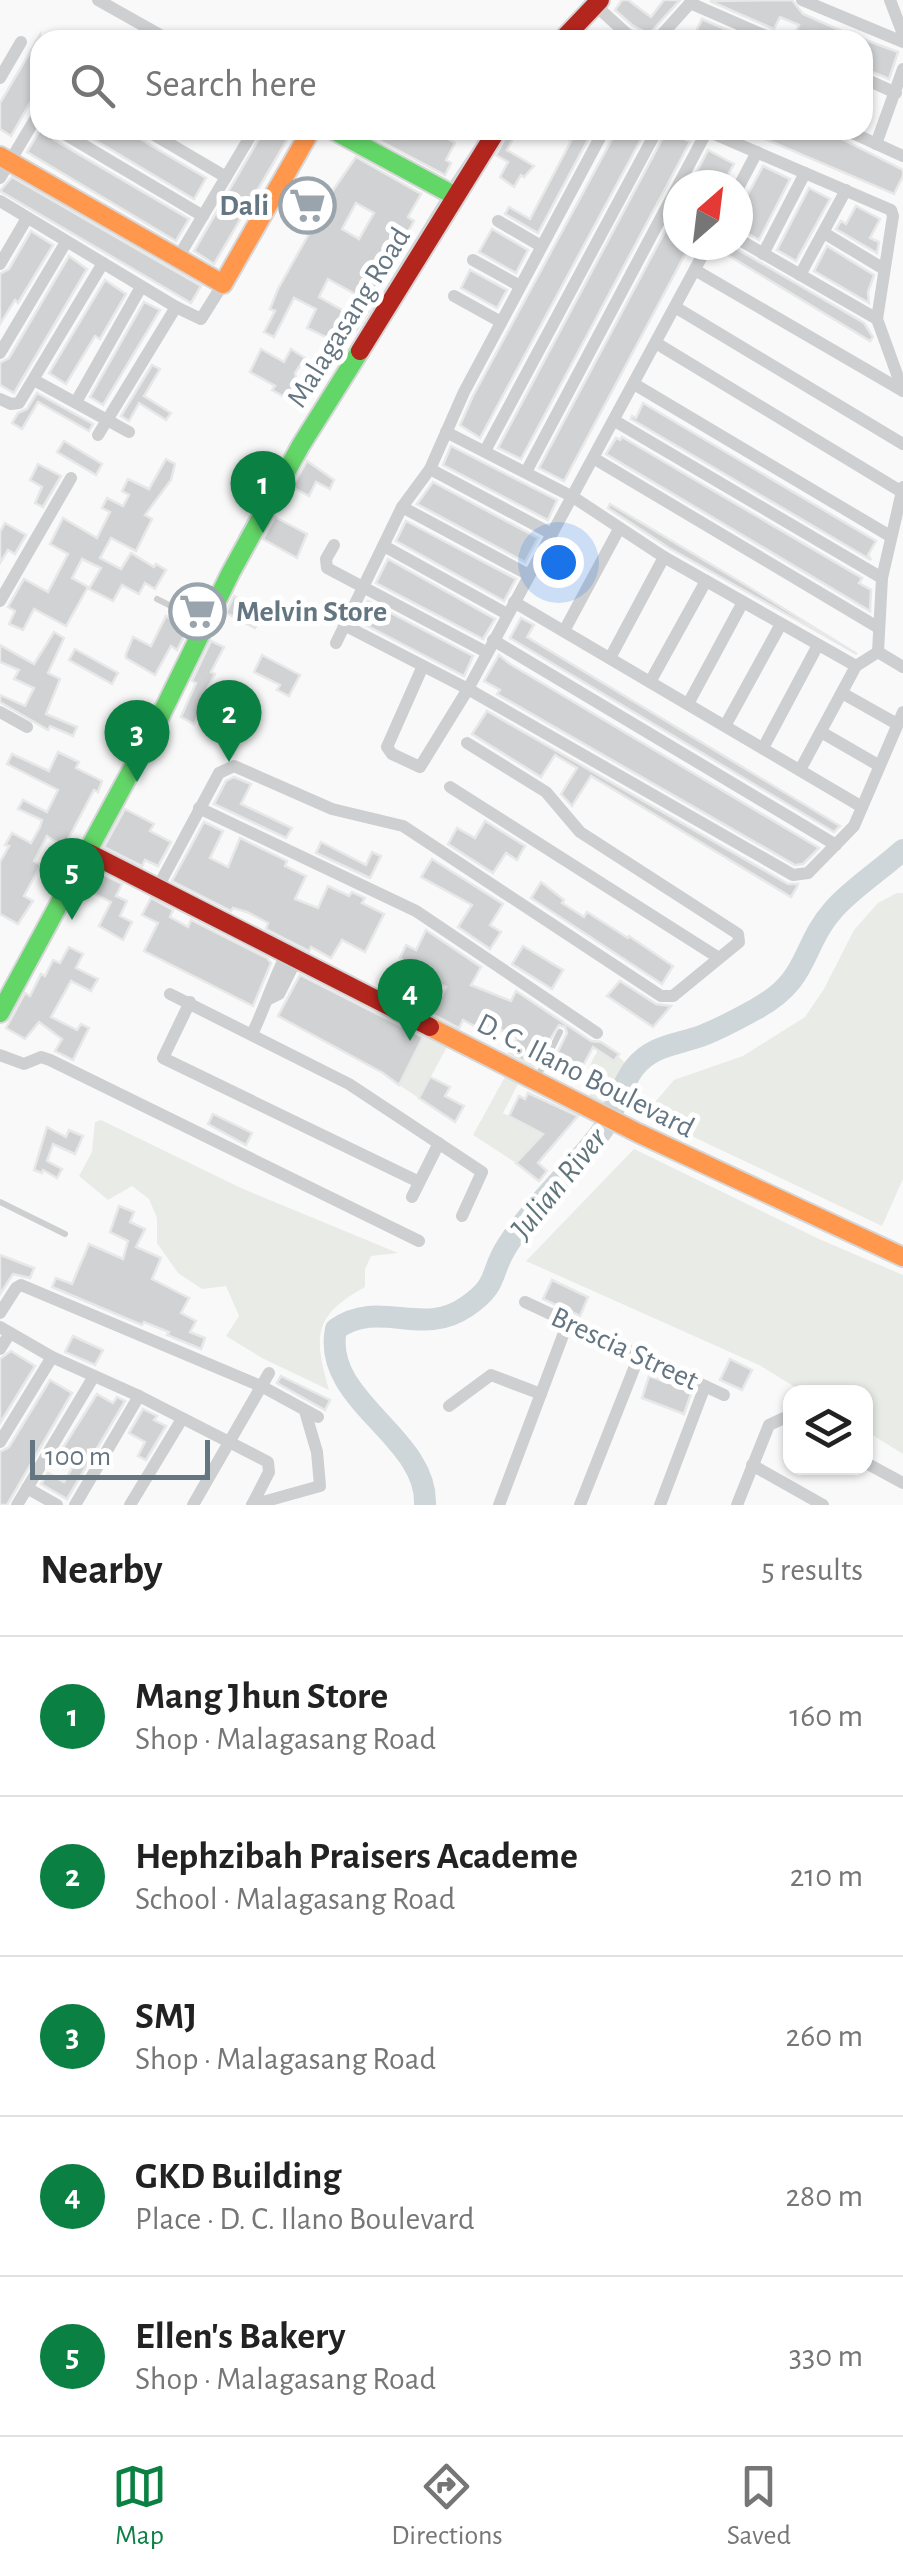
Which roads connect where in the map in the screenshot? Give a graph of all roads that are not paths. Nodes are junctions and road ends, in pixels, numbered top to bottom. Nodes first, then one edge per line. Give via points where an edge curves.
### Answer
1 (98, 0) edge
2 (802, 0) edge
3 (890, 0) edge
4 (691, 2) edge
5 (598, 3) edge
6 (151, 30) edge
7 (572, 30) edge
8 (623, 30) edge
9 (665, 30) edge
10 (753, 30) edge
11 (903, 34) edge
12 (21, 42) dead end
13 (903, 42) edge
14 (903, 69) edge
15 (0, 78) edge
16 (873, 82) edge
17 (896, 92) junction
18 (30, 128) edge
19 (75, 140) edge
20 (163, 140) edge
21 (248, 140) edge
22 (304, 140) edge
23 (351, 140) edge
24 (491, 140) edge
25 (599, 140) edge
26 (653, 140) edge
27 (701, 140) edge
28 (729, 140) edge
29 (867, 140) edge
30 (876, 144) junction
31 (757, 152) junction
32 (903, 156) edge
33 (6, 159) edge
34 (748, 170) edge
35 (805, 172) junction
36 (0, 178) edge
37 (226, 178) junction
38 (846, 190) junction
39 (455, 196) junction
40 (0, 201) edge
41 (203, 216) junction
42 (27, 218) junction
43 (498, 221) dead end
44 (824, 233) junction
45 (66, 242) junction
46 (542, 246) junction
47 (753, 248) edge
48 (763, 254) junction
49 (179, 256) junction
50 (474, 260) dead end
51 (700, 260) edge
52 (103, 263) junction
53 (0, 264) edge
54 (884, 268) junction
55 (695, 270) junction
56 (800, 275) junction
57 (223, 284) junction
58 (520, 286) junction
59 (142, 287) junction
60 (454, 296) dead end
61 (176, 307) junction
62 (675, 308) junction
63 (877, 319) junction
64 (501, 322) junction
65 (656, 343) junction
66 (0, 352) edge
67 (34, 380) junction
68 (634, 384) junction
69 (0, 400) edge
70 (76, 402) junction
71 (107, 420) junction
72 (615, 421) junction
73 (129, 432) dead end
74 (446, 432) junction
75 (98, 435) dead end
76 (903, 444) edge
77 (485, 450) junction
78 (595, 459) junction
79 (430, 468) junction
80 (526, 472) junction
81 (71, 478) dead end
82 (902, 490) edge
83 (574, 497) junction
84 (402, 507) junction
85 (620, 528) junction
86 (552, 534) junction
87 (890, 536) junction
88 (334, 545) dead end
89 (384, 546) junction
90 (664, 558) junction
91 (529, 575) junction
92 (882, 578) junction
93 (706, 581) junction
94 (365, 587) junction
95 (157, 598) dead end
96 (0, 601) edge
97 (743, 602) junction
98 (511, 608) junction
99 (206, 624) junction
100 (780, 624) junction
101 (346, 626) junction
102 (879, 628) junction
103 (564, 631) junction
104 (336, 643) dead end
105 (818, 645) junction
106 (489, 646) junction
107 (878, 652) junction
108 (610, 658) junction
109 (856, 666) junction
110 (422, 668) junction
111 (903, 668) edge
112 (650, 682) junction
113 (468, 689) junction
114 (842, 693) junction
115 (688, 704) junction
116 (0, 712) edge
117 (900, 718) edge
118 (725, 726) junction
119 (27, 727) dead end
120 (821, 732) junction
121 (467, 743) dead end
122 (763, 748) junction
123 (878, 765) junction
124 (800, 770) junction
125 (450, 787) dead end
126 (862, 807) junction
127 (200, 808) junction
128 (836, 845) junction
129 (87, 852) junction
130 (158, 887) junction
131 (720, 958) junction
132 (290, 961) junction
133 (170, 994) dead end
134 (190, 1002) junction
135 (392, 1008) junction
136 (0, 1013) edge
137 (417, 1020) junction
138 (253, 1032) junction
139 (560, 1032) dead end
140 (597, 1032) dead end
141 (0, 1055) edge
142 (536, 1081) junction
143 (439, 1143) junction
144 (418, 1182) junction
145 (412, 1197) dead end
146 (0, 1202) edge
147 (462, 1216) dead end
148 (65, 1234) dead end
149 (419, 1241) dead end
150 (903, 1257) edge
151 (525, 1302) dead end
152 (0, 1313) edge
153 (568, 1322) junction
154 (5, 1330) edge
155 (0, 1349) edge
156 (640, 1356) junction
157 (52, 1357) junction
158 (269, 1372) dead end
159 (94, 1376) junction
160 (706, 1386) junction
161 (263, 1387) junction
162 (541, 1394) junction
163 (724, 1395) dead end
164 (139, 1396) junction
165 (449, 1406) dead end
166 (783, 1418) edge
167 (182, 1419) junction
168 (0, 1442) edge
169 (229, 1444) junction
170 (752, 1465) junction
171 (873, 1467) edge
172 (903, 1483) edge
173 (27, 1488) junction
174 (795, 1498) edge
175 (16, 1505) edge
176 (57, 1505) edge
177 (75, 1505) edge
178 (130, 1505) edge
179 (193, 1505) edge
180 (252, 1505) edge
181 (499, 1505) edge
182 (580, 1505) edge
183 (660, 1505) edge
184 (737, 1505) edge
185 (823, 1505) edge

1 - 6 street
2 - 13 street
3 - 11 street
4 - 9 street
4 - 10 street
5 - 7 street
5 - 8 street
12 - 15 street
14 - 17 street
16 - 17 street
17 - 30 street
18 - 33 street
19 - 41 street
20 - 37 street
21 - 37 street
22 - 57 street
23 - 39 street
24 - 39 street, Malagasang Road
25 - 46 street
26 - 77 street
27 - 80 street
28 - 31 street
29 - 30 street
30 - 32 street
31 - 34 street
31 - 35 street
33 - 36 street
33 - 49 street
35 - 38 street
35 - 48 street
37 - 41 street
38 - 44 street
38 - 54 street via 891,210
39 - 99 street, Malagasang Road via 302,445
40 - 42 street
41 - 49 street
42 - 45 street
42 - 53 street
43 - 46 street
44 - 54 street
44 - 56 street
45 - 52 street
45 - 66 street
46 - 58 street
47 - 48 street
48 - 56 street
49 - 57 street
50 - 58 street
51 - 55 street
52 - 59 street
52 - 67 street
54 - 63 street
55 - 62 street
55 - 63 street via 903,391
56 - 63 street
57 - 61 street via 202,319
58 - 64 street
59 - 61 street
59 - 70 street
60 - 64 street
61 - 71 street
62 - 65 street
62 - 76 street
64 - 74 street
65 - 68 street
65 - 82 street
67 - 69 street via 16,405
67 - 70 street
68 - 72 street
68 - 87 street
70 - 71 street
71 - 73 street
71 - 75 street
72 - 78 street
72 - 92 street
74 - 77 street
74 - 79 street
77 - 80 street
78 - 83 street
78 - 102 street
79 - 84 street
79 - 86 street
80 - 83 street
81 - 96 street
82 - 87 street
83 - 85 street
83 - 86 street
84 - 89 street
84 - 91 street
85 - 90 street
85 - 103 street
86 - 91 street
87 - 92 street
88 - 94 street via 327,568
89 - 94 street
89 - 98 street
90 - 93 street
90 - 108 street
91 - 98 street
92 - 102 street
93 - 97 street
93 - 112 street
94 - 101 street
94 - 106 street
95 - 99 lane
97 - 100 street
97 - 115 street
98 - 103 street
98 - 106 street
99 - 129 street, Malagasang Road
100 - 105 street
100 - 118 street
101 - 104 street
101 - 110 street
102 - 107 street
103 - 108 street
105 - 109 street
105 - 122 street
106 - 113 street
106 - 128 street
107 - 109 street
107 - 111 street
108 - 112 street
109 - 114 street
110 - 113 street
110 - 113 street via 386,746 414,766 426,762
112 - 115 street
113 - 128 street via 793,875 808,873
114 - 117 street
114 - 120 street
115 - 118 street
116 - 119 street
117 - 123 street
118 - 122 street
120 - 123 street
120 - 124 street
121 - 131 street via 546,792 580,832 738,934 739,942
122 - 124 street
123 - 126 street
124 - 126 street
125 - 131 street
126 - 128 street
127 - 130 street
127 - 131 street via 218,773 234,766 332,809 392,820 661,996 673,996
127 - 140 street via 416,911
129 - 130 street, D. C. Ilano Boulevard
129 - 136 street, Malagasang Road
130 - 132 street, D. C. Ilano Boulevard
132 - 135 street, D. C. Ilano Boulevard
132 - 138 street
133 - 134 street
134 - 138 street
134 - 144 street via 163,1058
135 - 137 street, D. C. Ilano Boulevard
135 - 137 lane via 404,986 411,986 427,997
137 - 142 street, D. C. Ilano Boulevard
138 - 143 street
139 - 142 lane
141 - 149 street via 24,1064 41,1056
142 - 150 street, D. C. Ilano Boulevard
143 - 144 street
143 - 147 street via 482,1172
144 - 145 street
146 - 148 lane
151 - 153 street, Brescia Street
152 - 161 street via 21,1285
153 - 156 street, Brescia Street
153 - 162 street
154 - 155 street
154 - 157 street
156 - 160 street, Brescia Street
156 - 182 street
157 - 159 street
157 - 168 street
158 - 161 street
159 - 164 street
159 - 173 street
160 - 163 street, Brescia Street
160 - 183 street
161 - 169 street
161 - 180 street via 311,1414 320,1486
162 - 165 street via 491,1375
162 - 181 street
164 - 167 street
164 - 177 street
166 - 170 street via 769,1425
167 - 169 street
167 - 178 street
169 - 179 street
169 - 180 street via 268,1462
170 - 174 street
170 - 184 street
171 - 172 street
173 - 175 street
173 - 176 street
174 - 185 street

